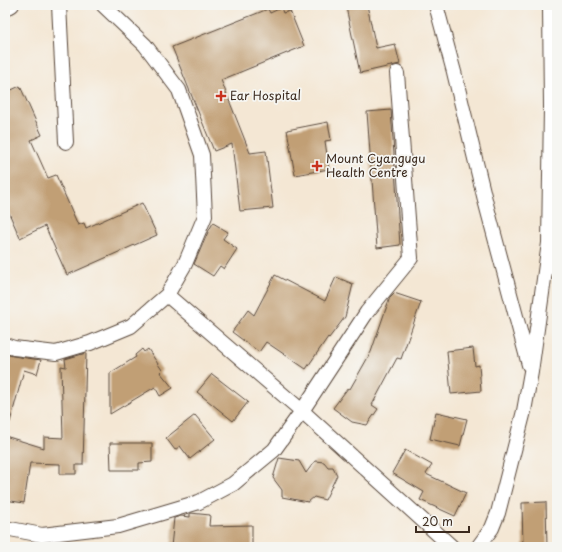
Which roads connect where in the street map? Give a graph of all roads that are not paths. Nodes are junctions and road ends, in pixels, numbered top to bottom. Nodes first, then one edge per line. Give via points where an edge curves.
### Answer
1 (12, 5) edge
2 (59, 5) edge
3 (102, 5) edge
4 (436, 5) edge
5 (550, 5) edge
6 (5, 9) edge
7 (398, 73) dead end
8 (66, 142) dead end
9 (167, 294) junction
10 (5, 344) edge
11 (531, 372) junction
12 (302, 411) junction
13 (5, 528) edge
14 (452, 547) edge
15 (478, 547) edge

1 - 6 street
2 - 8 street
3 - 9 street via 145,45 179,90 202,155 205,216 184,264
4 - 11 street
5 - 11 street via 549,244
7 - 12 street via 411,258 367,312
9 - 10 street via 131,326 90,343 56,352 14,348
9 - 12 street
11 - 15 street via 524,411 498,513 492,528
12 - 13 street via 274,450 233,484 199,502 118,526 42,535
12 - 14 street

